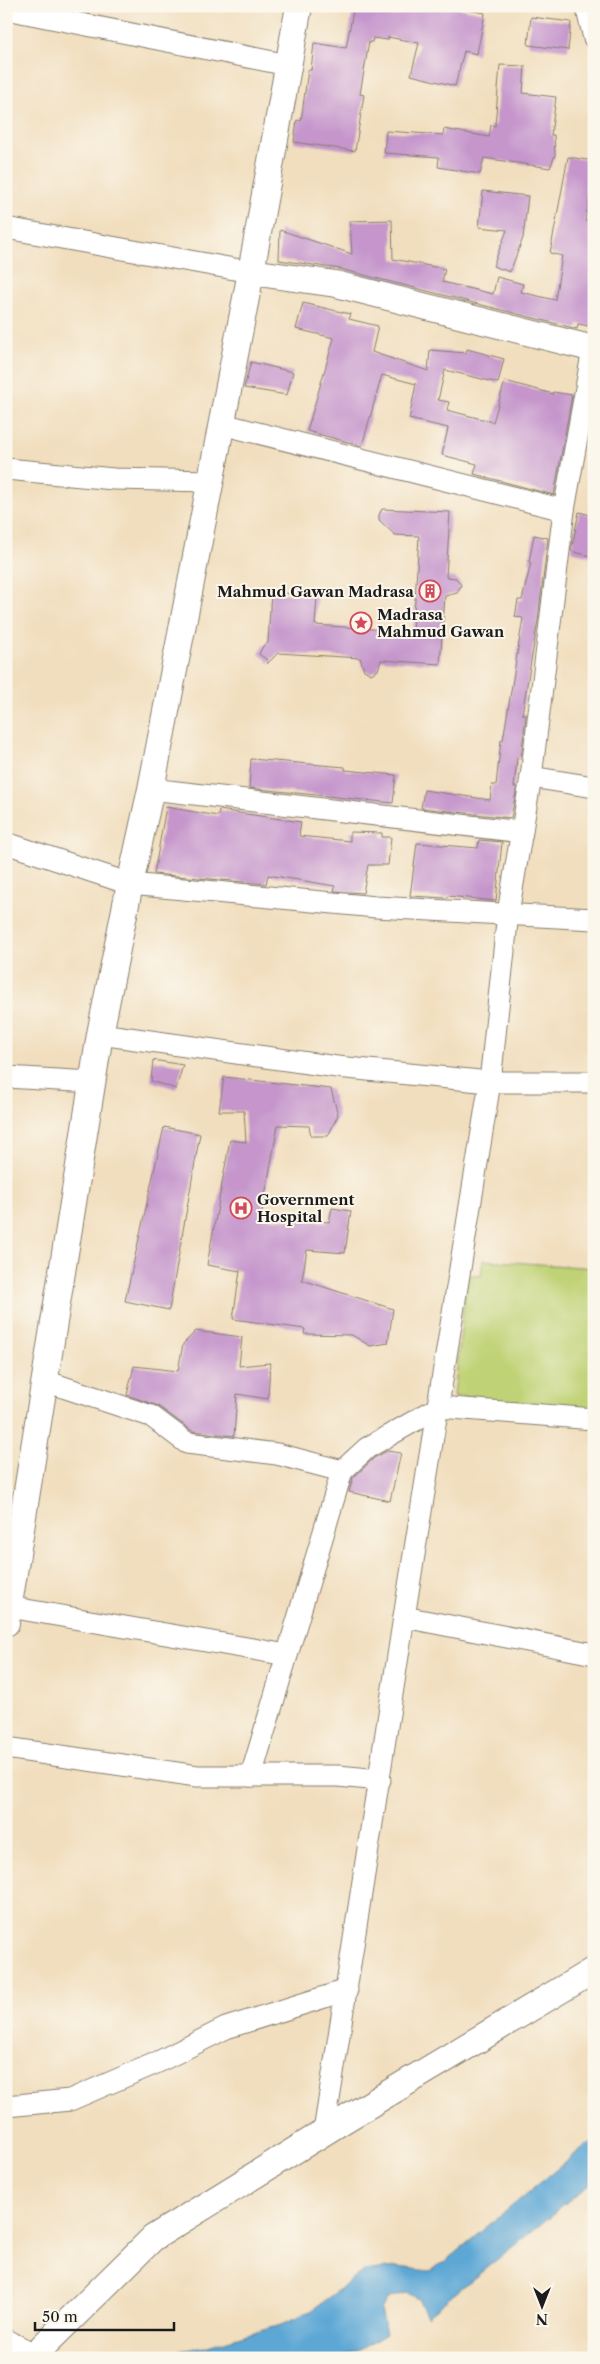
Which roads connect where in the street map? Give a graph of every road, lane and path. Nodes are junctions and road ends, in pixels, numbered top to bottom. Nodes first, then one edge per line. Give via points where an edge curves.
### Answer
1 (299, 6) edge
2 (586, 6) edge
3 (6, 9) edge
4 (594, 38) edge
5 (288, 65) junction
6 (6, 228) edge
7 (251, 272) junction
8 (593, 349) edge
9 (222, 424) junction
10 (6, 470) edge
11 (211, 481) junction
12 (564, 510) junction
13 (531, 777) junction
14 (594, 787) edge
15 (151, 789) junction
16 (522, 832) junction
17 (6, 843) edge
18 (130, 884) junction
19 (508, 913) junction
20 (594, 919) edge
21 (100, 1034) junction
22 (6, 1077) edge
23 (92, 1082) junction
24 (490, 1082) junction
25 (594, 1082) edge
26 (45, 1381) junction
27 (439, 1406) junction
28 (594, 1419) edge
29 (342, 1471) junction
30 (8, 1615) edge
31 (404, 1617) junction
32 (594, 1654) edge
33 (287, 1655) junction
34 (6, 1748) edge
35 (251, 1776) junction
36 (380, 1780) junction
37 (594, 1970) edge
38 (347, 1990) junction
39 (6, 2106) edge
40 (324, 2132) junction
41 (6, 2343) edge
42 (32, 2357) edge

1 - 5 street
2 - 4 street
3 - 5 street
5 - 7 street
6 - 7 street
7 - 8 street via 336,284
7 - 9 street
8 - 12 street
9 - 11 street
9 - 12 street
10 - 11 street via 114,479
11 - 15 street
12 - 13 street
13 - 14 street
13 - 16 street
15 - 16 street
15 - 18 street
16 - 19 street
17 - 18 street
18 - 19 street via 376,907
18 - 21 street
19 - 20 street
19 - 24 street
21 - 23 street
21 - 24 street via 337,1066
22 - 23 street
23 - 26 street
24 - 25 street
24 - 27 street
26 - 29 street via 151,1416 186,1443 277,1454
26 - 30 street
27 - 28 street
27 - 29 street via 367,1448
27 - 31 street
29 - 33 street
30 - 33 street
31 - 32 street
31 - 36 street
33 - 35 street
34 - 35 street via 196,1776
35 - 36 street via 338,1776
36 - 38 street
37 - 40 street
38 - 39 street via 226,2028 70,2100
38 - 40 street
40 - 42 street via 154,2238
41 - 42 street

